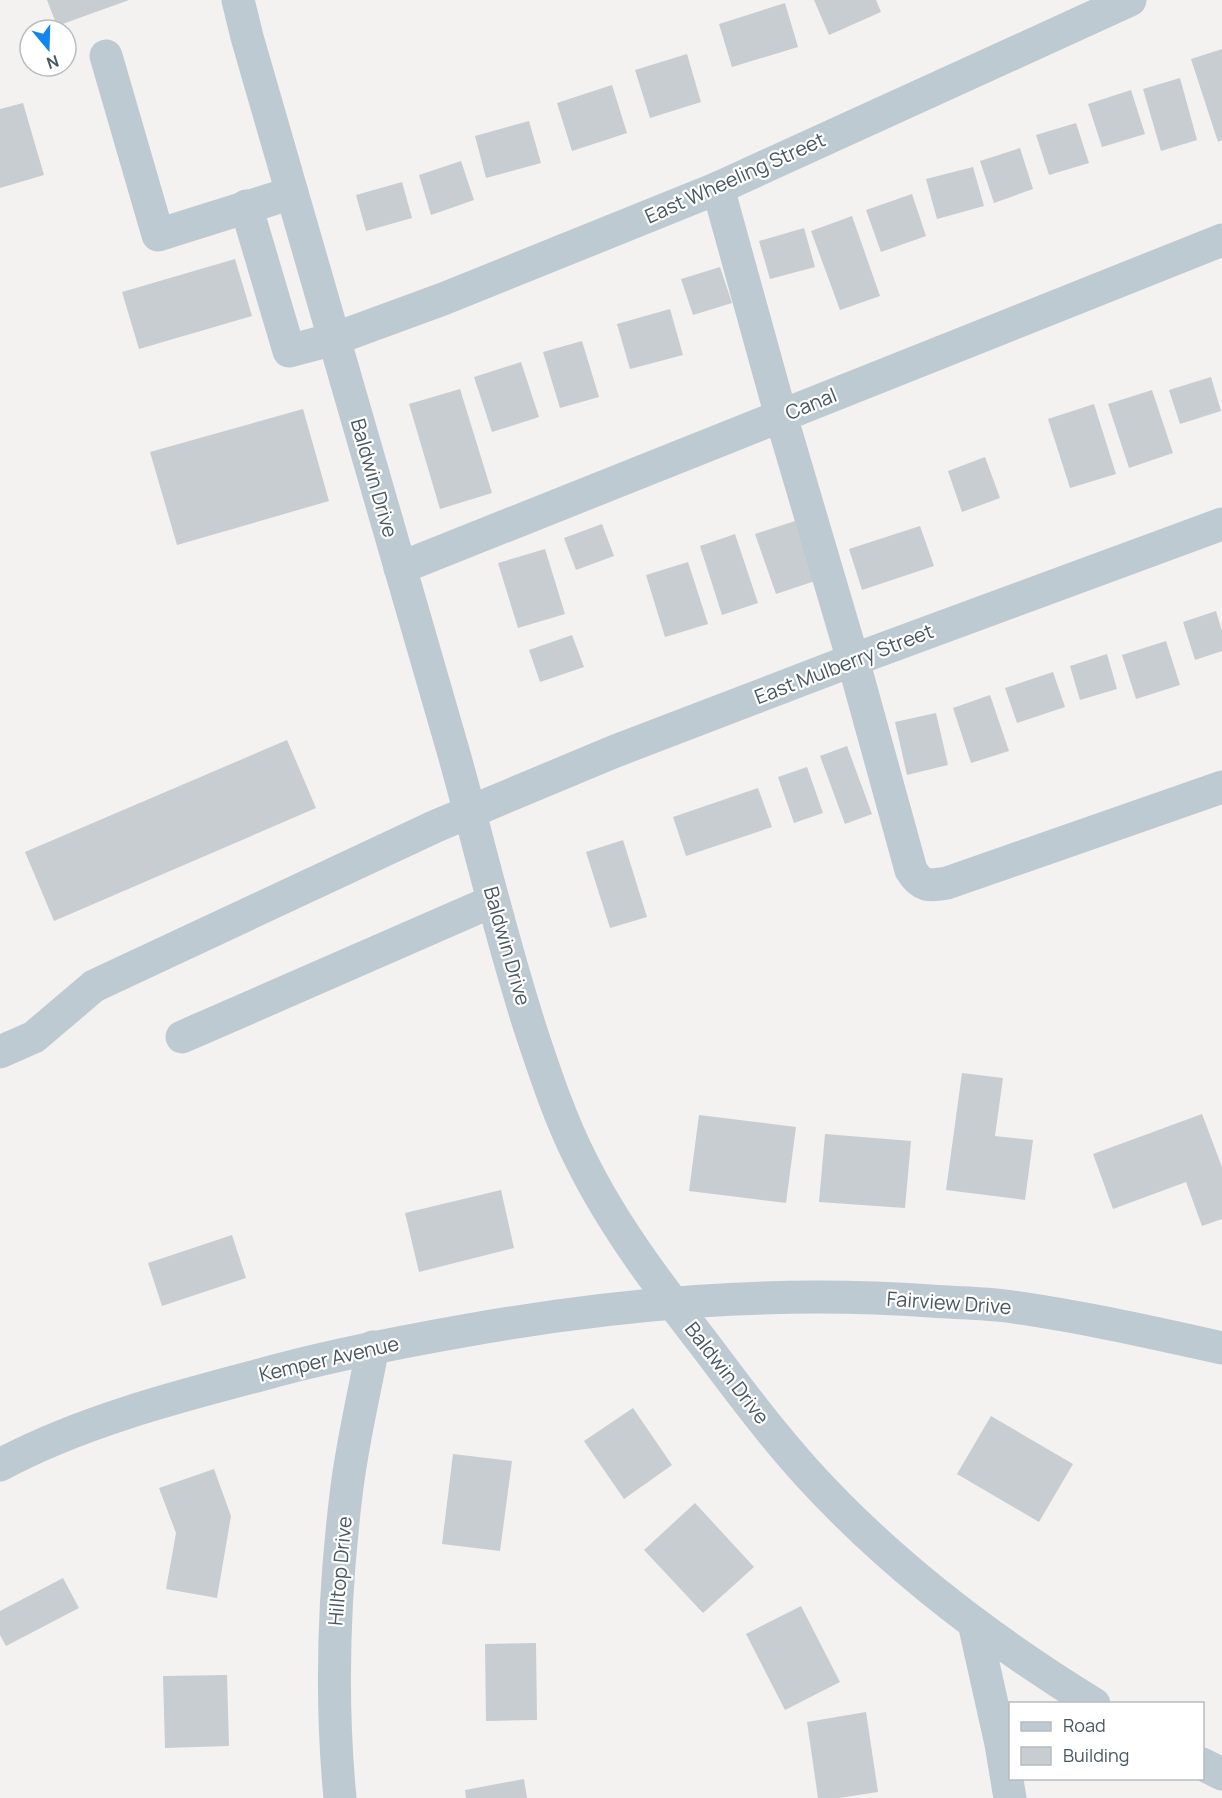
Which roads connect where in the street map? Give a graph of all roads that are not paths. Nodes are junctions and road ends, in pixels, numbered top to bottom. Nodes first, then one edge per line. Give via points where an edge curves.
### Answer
1 (238, 0) edge
2 (1130, 0) edge
3 (106, 56) dead end
4 (718, 188) junction
5 (292, 193) junction
6 (246, 206) junction
7 (1222, 240) edge
8 (334, 339) junction
9 (781, 416) junction
10 (1222, 524) edge
11 (400, 567) junction
12 (854, 660) junction
13 (1222, 787) edge
14 (470, 812) junction
15 (493, 901) junction
16 (182, 1037) dead end
17 (0, 1052) edge
18 (671, 1302) junction
19 (373, 1347) junction
20 (1222, 1348) edge
21 (0, 1465) edge
22 (974, 1623) junction
23 (1091, 1702) edge
24 (1204, 1765) edge
25 (1222, 1774) edge
26 (340, 1798) edge
27 (1010, 1798) edge

1 - 5 street, Baldwin Drive
2 - 4 street, East Wheeling Street
3 - 6 street via 159,235
4 - 8 street, East Wheeling Street
4 - 9 street
5 - 6 street
5 - 8 street, Baldwin Drive
6 - 8 street, East Wheeling Street via 289,351
7 - 9 street, Canal
8 - 11 street, Baldwin Drive
9 - 11 street, Canal
9 - 12 street
10 - 12 street, East Mulberry Street
11 - 14 street, Baldwin Drive
12 - 13 street via 911,870 925,884 947,883
12 - 14 street, East Mulberry Street via 613,752
14 - 15 street, Baldwin Drive
14 - 17 street, East Mulberry Street via 94,986 34,1037
15 - 16 street
15 - 18 street, Baldwin Drive via 545,1072 580,1159
18 - 19 street, Kemper Avenue via 548,1316
18 - 20 street, Fairview Drive via 866,1296 1003,1306 1094,1319
18 - 22 street, Baldwin Drive via 811,1477 872,1538
19 - 21 street, Kemper Avenue via 174,1398 38,1445
19 - 26 street, Hilltop Drive via 347,1484 337,1576 333,1668
22 - 23 street, Baldwin Drive
22 - 27 street
24 - 25 street

